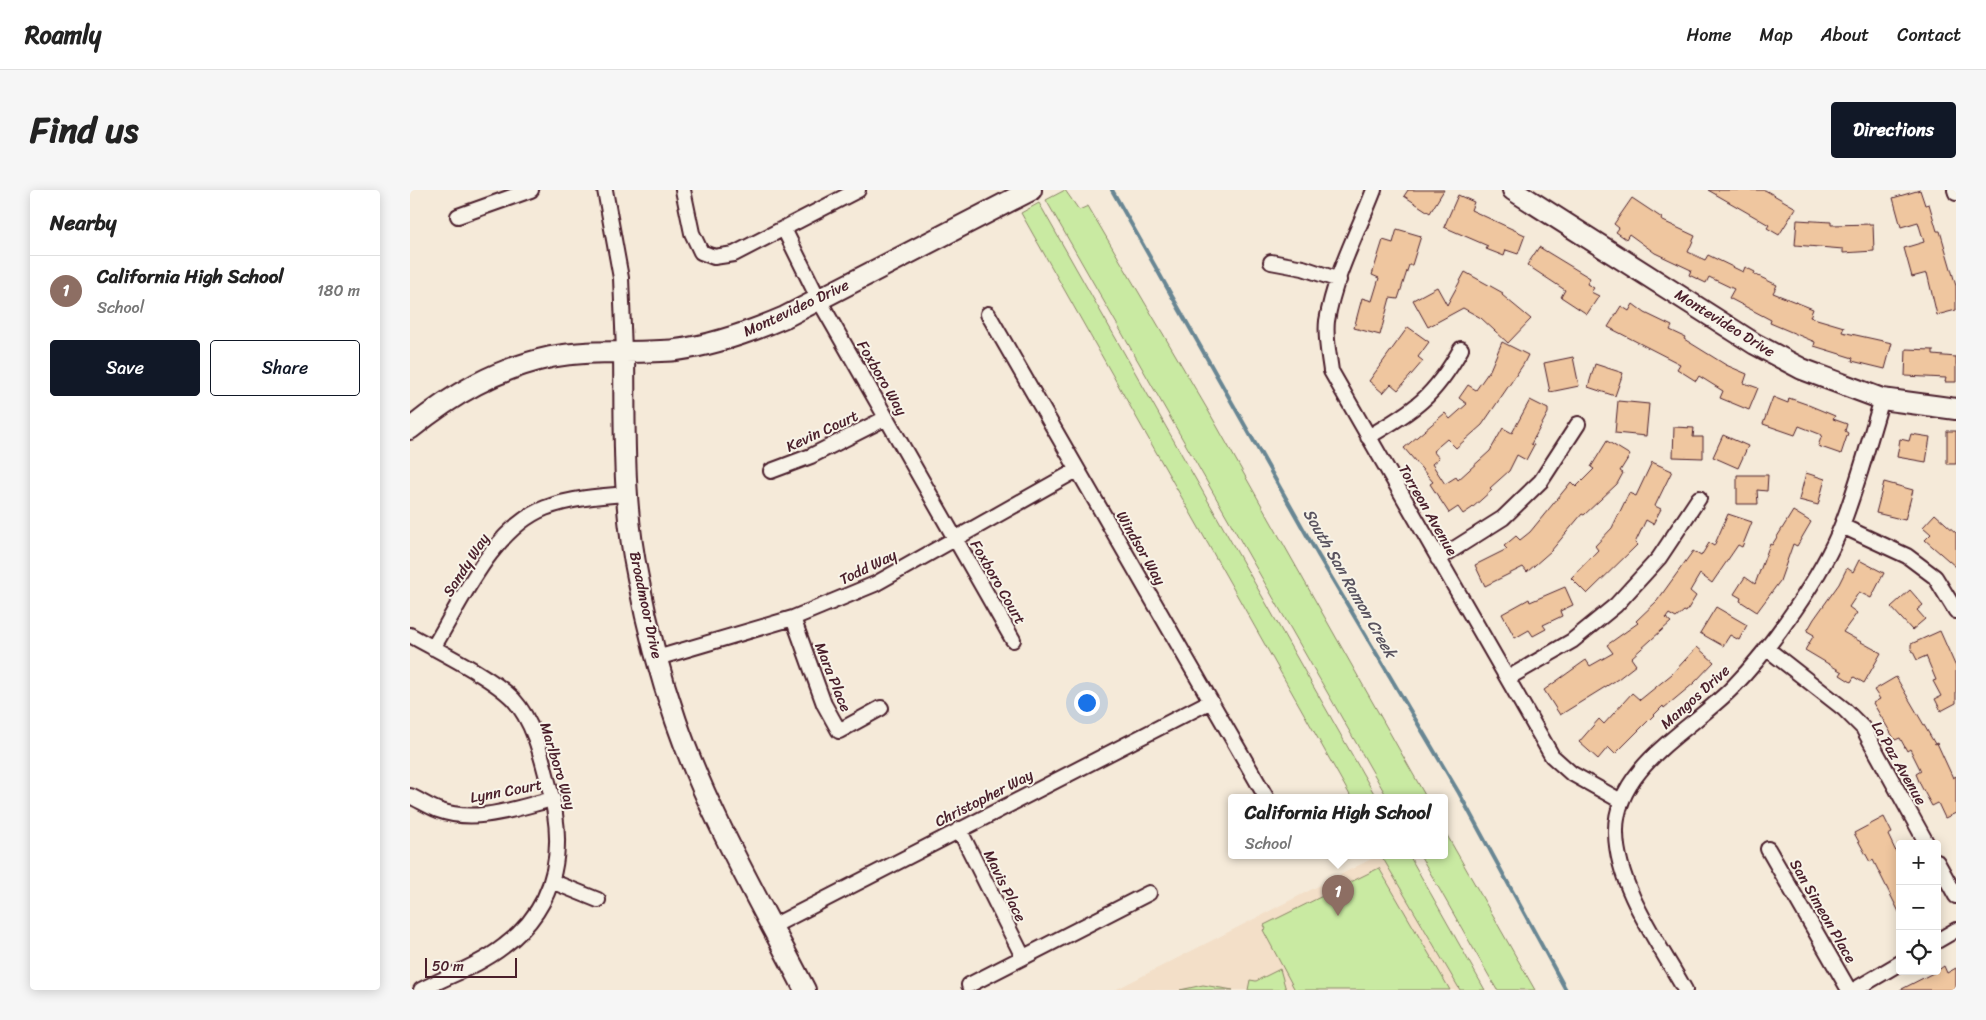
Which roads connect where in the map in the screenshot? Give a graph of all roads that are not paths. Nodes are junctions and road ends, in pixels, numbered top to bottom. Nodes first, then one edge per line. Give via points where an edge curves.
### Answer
1 (531, 190) edge
2 (605, 190) edge
3 (683, 190) edge
4 (858, 190) edge
5 (1031, 190) edge
6 (1374, 190) edge
7 (1513, 190) edge
8 (458, 216) dead end
9 (784, 229) junction
10 (1271, 262) dead end
11 (1339, 280) junction
12 (819, 300) junction
13 (988, 314) dead end
14 (1461, 349) dead end
15 (624, 351) junction
16 (1882, 399) junction
17 (1956, 409) edge
18 (886, 418) junction
19 (1578, 424) dead end
20 (410, 429) edge
21 (1368, 437) junction
22 (1077, 470) junction
23 (771, 471) dead end
24 (627, 494) junction
25 (1699, 498) dead end
26 (1842, 526) junction
27 (956, 540) junction
28 (1438, 559) junction
29 (1956, 611) edge
30 (793, 618) junction
31 (410, 635) edge
32 (1013, 640) dead end
33 (433, 648) junction
34 (1766, 648) junction
35 (657, 658) junction
36 (1508, 678) junction
37 (1211, 701) junction
38 (881, 708) dead end
39 (1264, 794) edge
40 (410, 796) edge
41 (553, 799) junction
42 (1621, 801) junction
43 (959, 830) junction
44 (1925, 840) edge
45 (1768, 849) dead end
46 (1941, 869) edge
47 (552, 881) junction
48 (1149, 893) dead end
49 (1956, 896) edge
50 (598, 900) dead end
51 (773, 926) junction
52 (1956, 930) edge
53 (1941, 939) edge
54 (1022, 957) junction
55 (1896, 965) edge
56 (969, 985) dead end
57 (421, 990) edge
58 (805, 990) edge
59 (1685, 990) edge
60 (1849, 990) edge
61 (1854, 990) edge

1 - 8 street
2 - 15 street, Broadmoor Drive via 620,270
3 - 9 street via 692,233 701,252 714,257 734,254
4 - 9 street
5 - 12 street, Montevideo Drive
6 - 11 street, Torreon Avenue
7 - 16 street, Montevideo Drive via 1755,344 1802,370
9 - 12 street, Foxboro Way
10 - 11 street
11 - 21 street, Torreon Avenue via 1327,321 1331,371
12 - 15 street, Montevideo Drive via 751,332 715,342 675,350
12 - 18 street, Foxboro Way
13 - 22 street, Windsor Way
14 - 21 street via 1428,397
15 - 20 street, Montevideo Drive via 553,357 509,368 456,394
15 - 24 street, Broadmoor Drive
16 - 17 street, Montevideo Drive
16 - 26 street, Mangos Drive
18 - 23 street, Kevin Court via 811,456
18 - 27 street, Foxboro Way
19 - 28 street via 1540,481 1503,518
21 - 28 street, Torreon Avenue
22 - 27 street, Todd Way
22 - 37 street, Windsor Way
24 - 33 street, Sandy Way via 588,497 544,509 517,525 495,546
24 - 35 street, Broadmoor Drive via 637,576
25 - 36 street via 1658,558 1616,605 1572,641
26 - 29 street via 1907,556 1935,577
26 - 34 street, Mangos Drive via 1817,574
27 - 30 street, Todd Way via 875,584
27 - 32 street, Foxboro Court
28 - 36 street, Torreon Avenue
30 - 35 street, Todd Way
30 - 38 street, Mara Place via 824,704 839,732
31 - 33 street, Marlboro Way
33 - 41 street, Marlboro Way via 501,689 521,709 534,735
34 - 42 street, Mangos Drive via 1732,688 1642,766
34 - 44 street, La Paz Avenue via 1844,709 1862,728
35 - 51 street, Broadmoor Drive via 676,721 706,794
36 - 42 street, Torreon Avenue via 1552,756
37 - 39 street, Windsor Way
37 - 43 street, Christopher Way
40 - 41 street, Lynn Court via 438,810 470,816
41 - 47 street, Marlboro Way via 559,836
42 - 59 street, Mangos Drive via 1616,832 1620,865 1630,892
43 - 51 street, Christopher Way
43 - 54 street, Mavis Place
45 - 60 street, San Simeon Place
46 - 49 street
47 - 50 street
47 - 57 street, Marlboro Way via 530,919 505,945
48 - 54 street
51 - 58 street, Broadmoor Drive
52 - 53 street
54 - 56 street
55 - 61 street

